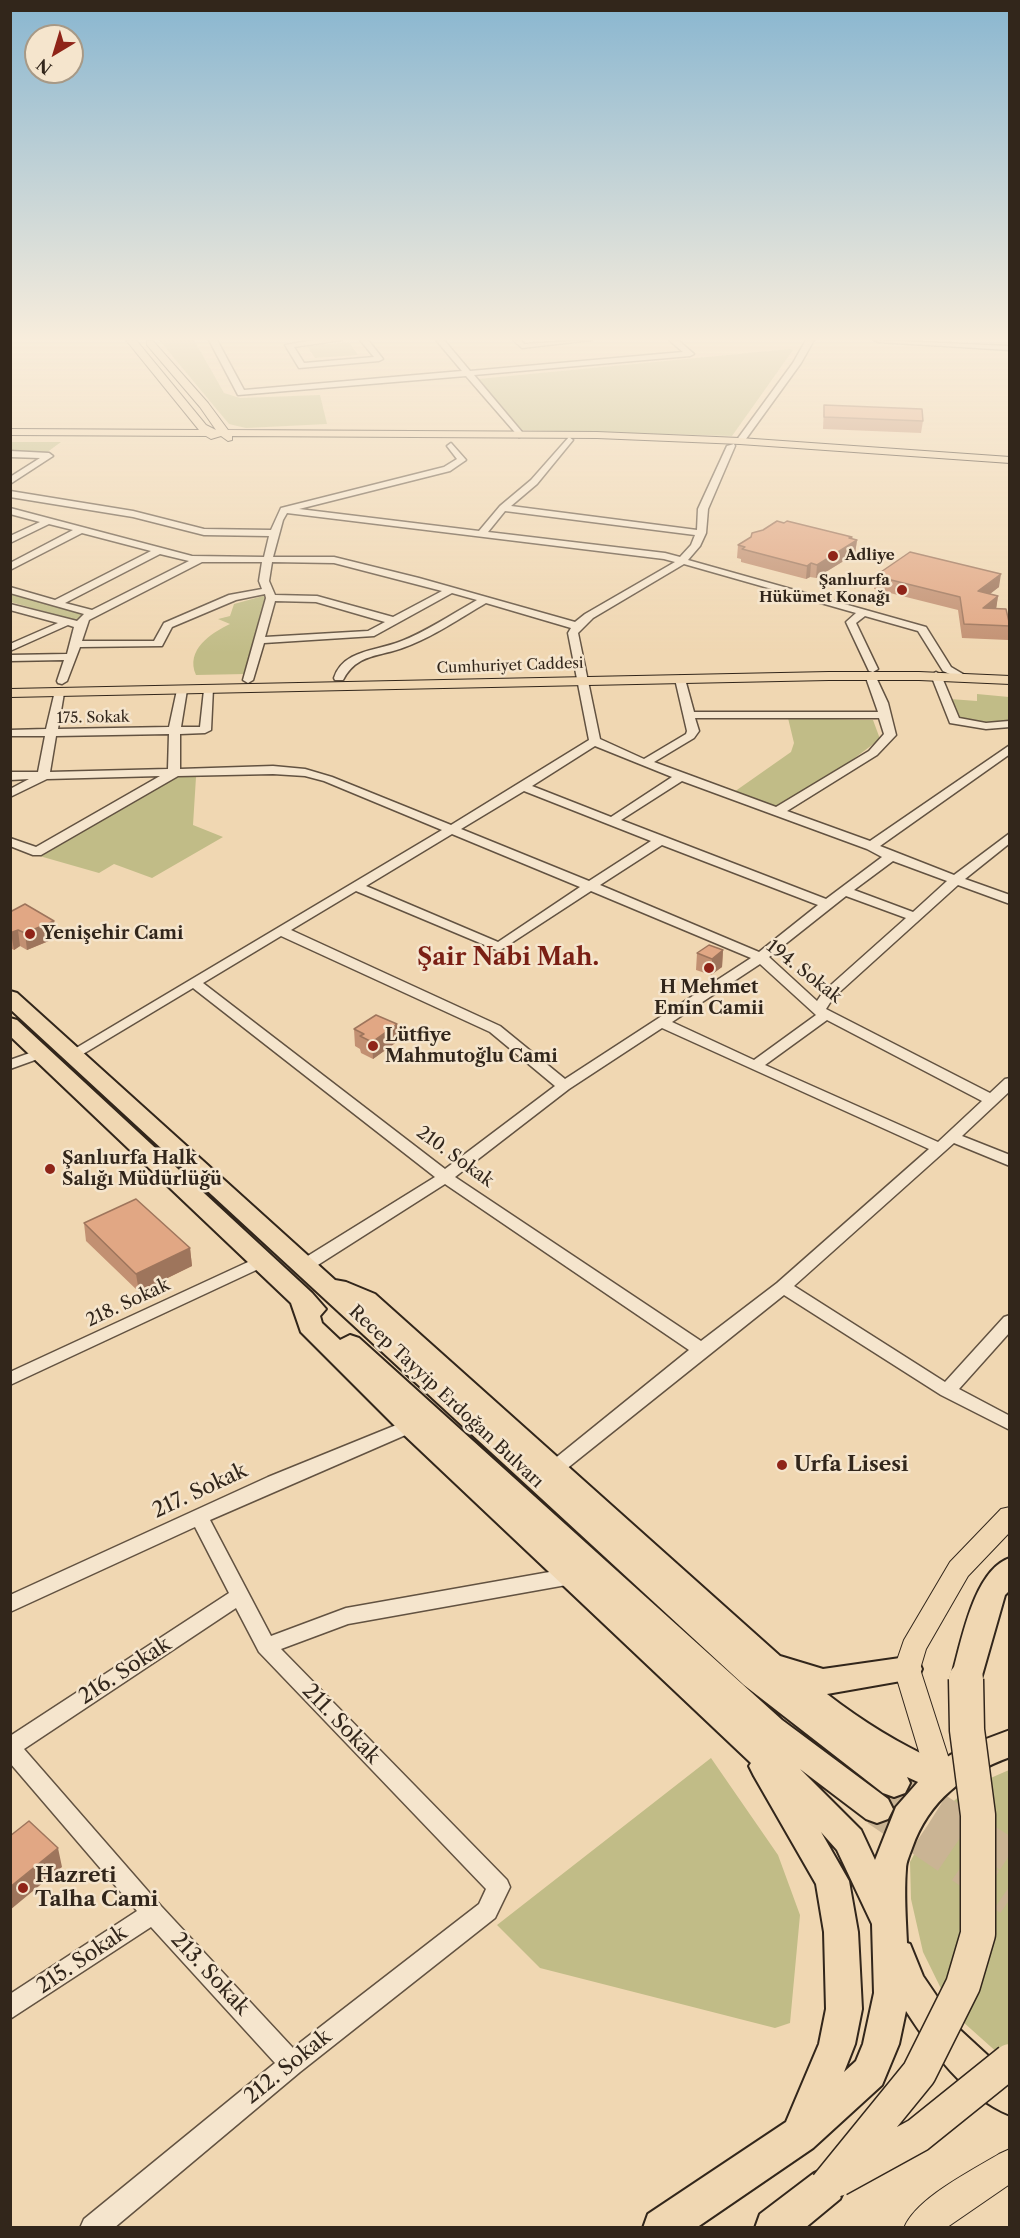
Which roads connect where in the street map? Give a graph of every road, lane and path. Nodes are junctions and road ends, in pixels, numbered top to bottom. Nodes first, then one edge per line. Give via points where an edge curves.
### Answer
1 (565, 444) edge
2 (734, 444) edge
3 (756, 444) edge
4 (451, 446) dead end
5 (10, 454) edge
6 (1010, 462) edge
7 (10, 481) edge
8 (10, 494) edge
9 (503, 508) junction
10 (284, 510) junction
11 (10, 511) edge
12 (50, 520) junction
13 (81, 530) junction
14 (483, 532) junction
15 (276, 533) junction
16 (701, 533) junction
17 (10, 540) edge
18 (160, 550) junction
19 (269, 558) junction
20 (200, 559) junction
21 (681, 562) junction
22 (10, 567) edge
23 (10, 590) edge
24 (451, 590) junction
25 (269, 594) junction
26 (484, 600) junction
27 (57, 603) junction
28 (12, 609) edge
29 (863, 613) junction
30 (94, 615) junction
31 (394, 621) junction
32 (65, 623) junction
33 (79, 625) junction
34 (577, 626) junction
35 (260, 640) junction
36 (76, 644) junction
37 (10, 648) edge
38 (69, 657) junction
39 (10, 658) edge
40 (872, 672) junction
41 (941, 672) junction
42 (1010, 672) edge
43 (582, 677) junction
44 (339, 678) junction
45 (680, 679) junction
46 (248, 680) junction
47 (1010, 680) edge
48 (10, 685) edge
49 (61, 687) junction
50 (182, 690) junction
51 (209, 690) junction
52 (10, 693) edge
53 (689, 715) junction
54 (884, 715) junction
55 (1009, 725) edge
56 (176, 732) junction
57 (10, 733) edge
58 (51, 734) junction
59 (595, 741) junction
60 (1010, 748) edge
61 (645, 763) junction
62 (174, 773) junction
63 (10, 776) edge
64 (43, 776) junction
65 (681, 776) junction
66 (523, 787) junction
67 (10, 794) edge
68 (777, 812) junction
69 (612, 821) junction
70 (449, 830) junction
71 (1010, 837) edge
72 (661, 840) junction
73 (10, 842) edge
74 (871, 846) junction
75 (891, 856) junction
76 (956, 880) junction
77 (355, 886) junction
78 (590, 886) junction
79 (844, 891) junction
80 (1010, 900) edge
81 (827, 904) junction
82 (914, 916) junction
83 (281, 931) junction
84 (761, 957) junction
85 (195, 983) junction
86 (10, 997) edge
87 (822, 1012) junction
88 (661, 1023) junction
89 (10, 1024) edge
90 (41, 1053) junction
91 (73, 1054) junction
92 (10, 1065) edge
93 (755, 1066) junction
94 (1010, 1082) edge
95 (564, 1086) junction
96 (990, 1099) junction
97 (952, 1137) junction
98 (939, 1148) junction
99 (1010, 1161) edge
100 (446, 1177) junction
101 (261, 1261) junction
102 (309, 1282) junction
103 (783, 1287) junction
104 (1010, 1321) edge
105 (701, 1350) junction
106 (10, 1379) edge
107 (946, 1391) junction
108 (1010, 1424) edge
109 (411, 1425) junction
110 (554, 1469) junction
111 (1010, 1516) edge
112 (199, 1517) junction
113 (1010, 1569) edge
114 (572, 1576) junction
115 (239, 1596) junction
116 (10, 1604) edge
117 (266, 1646) junction
118 (767, 1661) junction
119 (907, 1670) junction
120 (1010, 1743) edge
121 (754, 1746) junction
122 (10, 1747) edge
123 (941, 1778) junction
124 (894, 1783) tunnel mouth
125 (877, 1809) tunnel mouth
126 (487, 1911) joint
127 (153, 1913) junction
128 (889, 1924) junction
129 (10, 2008) edge
130 (1010, 2061) edge
131 (292, 2064) junction
132 (1010, 2097) edge
133 (800, 2135) junction
134 (1010, 2165) edge
135 (827, 2186) junction
136 (93, 2228) edge
137 (662, 2228) edge
138 (774, 2228) edge
139 (920, 2228) edge

1 - 9 street via 534,482
2 - 16 street via 703,509
3 - 6 main road
4 - 10 street via 462,460 447,469
5 - 7 street via 49,456
8 - 15 street via 133,514 204,532
9 - 14 street
9 - 16 street
10 - 14 street
10 - 15 street
11 - 12 street
12 - 13 street
12 - 17 street
13 - 18 street
13 - 22 street
14 - 21 street via 665,556
15 - 19 street
16 - 21 street
18 - 20 street
18 - 27 street
19 - 20 street
19 - 24 street via 326,558
19 - 25 street via 264,581
20 - 30 street
21 - 29 street
21 - 34 street
23 - 27 street
24 - 26 street
24 - 31 street
25 - 31 street via 316,599
25 - 35 street
25 - 36 street via 233,597 168,625 158,644
26 - 34 street
26 - 44 street via 402,645 369,652 342,669
27 - 30 street
28 - 32 street
29 - 40 street via 851,622
29 - 41 street via 922,629
30 - 33 street
31 - 35 street via 370,634
32 - 33 street
32 - 37 street
33 - 36 street
34 - 43 street via 573,633
35 - 46 street
36 - 38 street
38 - 39 street
38 - 49 street
40 - 41 main road, Cumhuriyet Caddesi
40 - 43 main road, Cumhuriyet Caddesi
40 - 45 main road, Cumhuriyet Caddesi
40 - 54 street
41 - 42 main road, Cumhuriyet Caddesi
41 - 47 main road, Cumhuriyet Caddesi
41 - 55 street via 954,721
43 - 44 main road, Cumhuriyet Caddesi
43 - 45 main road, Cumhuriyet Caddesi
43 - 51 main road, Cumhuriyet Caddesi
43 - 59 street
44 - 46 main road, Cumhuriyet Caddesi
45 - 53 street
46 - 49 main road, Cumhuriyet Caddesi
48 - 49 main road, Cumhuriyet Caddesi
49 - 50 main road, Cumhuriyet Caddesi
49 - 52 main road, Cumhuriyet Caddesi
49 - 58 street
50 - 51 main road, Cumhuriyet Caddesi
50 - 56 street
51 - 56 street, 175. Sokak via 205,730
53 - 54 street
53 - 61 street via 693,731 690,736
54 - 68 street via 890,735 873,753
56 - 58 street, 175. Sokak
56 - 62 street
57 - 58 street, 175. Sokak
58 - 64 street
59 - 61 street
59 - 66 street
60 - 74 street
61 - 65 street
62 - 64 street, 194. Sokak
62 - 70 street, 194. Sokak via 305,773
62 - 73 street via 37,852
63 - 64 street, 194. Sokak
64 - 67 street
65 - 68 street
65 - 69 street
66 - 69 street
66 - 70 street
68 - 74 street
69 - 72 street
70 - 77 street
70 - 78 street, 194. Sokak
71 - 76 street
72 - 78 street
72 - 81 street
74 - 75 street
75 - 76 street
75 - 79 street
76 - 80 street
76 - 82 street
77 - 78 street via 499,947
77 - 83 street
78 - 84 street, 194. Sokak
79 - 81 street
79 - 82 street
81 - 84 street
82 - 87 street via 828,995
83 - 85 street
83 - 95 street via 495,1029
84 - 87 street, 194. Sokak
84 - 88 street
85 - 91 street
85 - 100 street, 210. Sokak
86 - 91 highway, Recep Tayyip Erdoğan Bulvarı
87 - 93 street
87 - 96 street, 194. Sokak
88 - 93 street
88 - 95 street
89 - 90 highway, Recep Tayyip Erdoğan Bulvarı
90 - 92 street
90 - 101 highway, Recep Tayyip Erdoğan Bulvarı
91 - 102 highway, Recep Tayyip Erdoğan Bulvarı
93 - 98 street
94 - 96 street
95 - 100 street
96 - 97 street
97 - 98 street
97 - 99 street
98 - 103 street
100 - 102 street
100 - 105 street, 210. Sokak
101 - 102 highway, Recep Tayyip Erdoğan Bulvarı
101 - 106 street, 218. Sokak
102 - 109 highway via 310,1326
102 - 110 highway via 366,1300
102 - 124 highway, Recep Tayyip Erdoğan Bulvarı via 755,1676
102 - 125 highway, Recep Tayyip Erdoğan Bulvarı via 433,1422 771,1730
103 - 105 street
103 - 107 street
104 - 107 street
105 - 110 street
107 - 108 street
109 - 112 street, 217. Sokak
109 - 114 highway
110 - 118 highway
111 - 119 main road via 958,1569 913,1647
112 - 115 street, 211. Sokak
112 - 116 street, 217. Sokak
113 - 135 highway, bridge via 992,1591 966,1679 967,1730 978,1815 978,1934 963,1984 919,2073
114 - 117 street via 346,1616
114 - 121 highway
115 - 117 street, 211. Sokak
115 - 122 street, 216. Sokak
117 - 126 street, 211. Sokak via 499,1887
118 - 119 highway via 822,1682
118 - 123 highway via 851,1730 906,1764
119 - 123 main road
120 - 123 highway via 973,1757
121 - 128 highway via 849,1840
121 - 133 highway via 832,1881 841,1932 844,2009 837,2044
122 - 127 street, 213. Sokak
123 - 128 highway via 907,1817 889,1867
126 - 131 street, 212. Sokak
127 - 129 street, 215. Sokak
127 - 131 street, 213. Sokak
128 - 132 highway via 908,1984 946,2041
128 - 133 highway via 892,1993 869,2073
130 - 135 highway, bridge via 918,2135
131 - 136 street, 212. Sokak
133 - 137 highway
134 - 139 main road
135 - 138 highway

